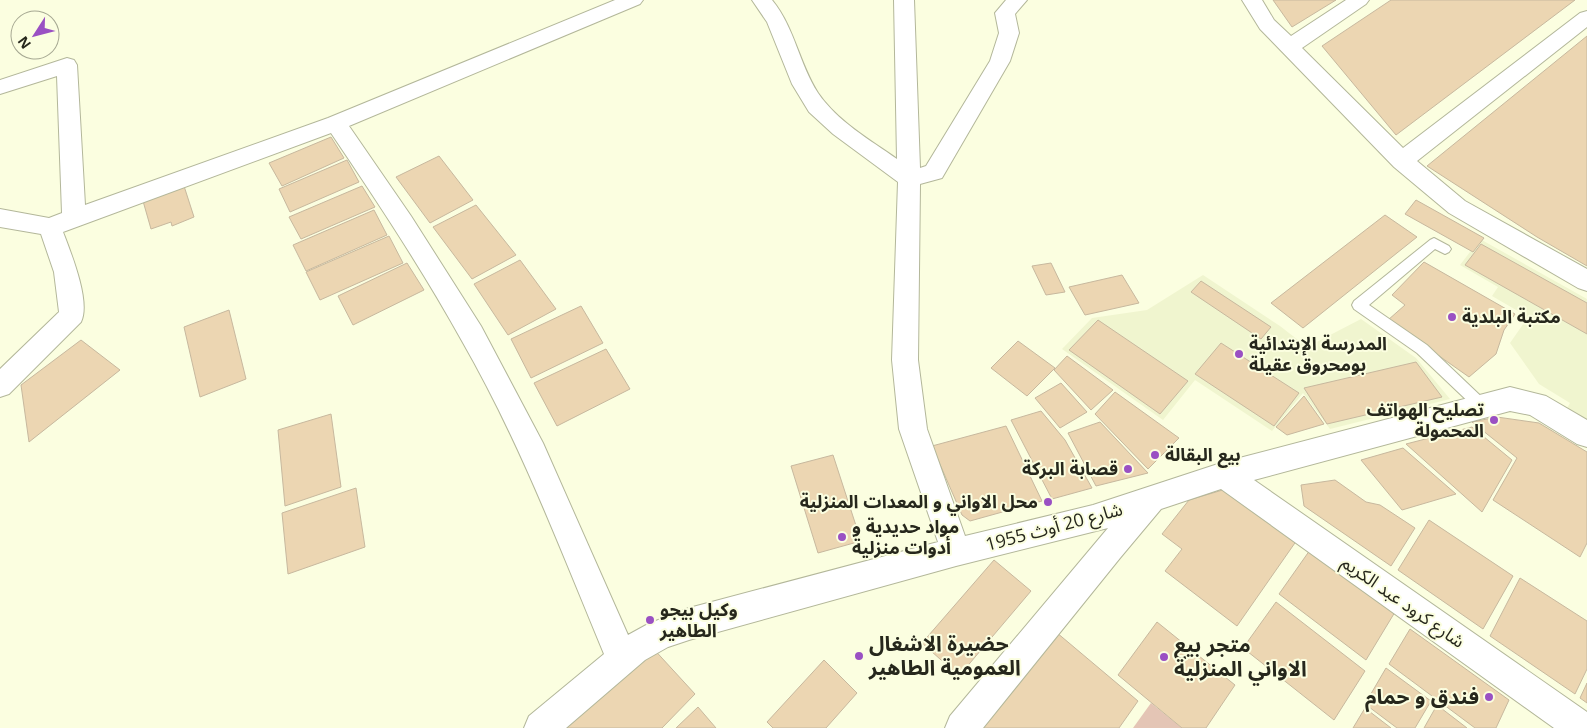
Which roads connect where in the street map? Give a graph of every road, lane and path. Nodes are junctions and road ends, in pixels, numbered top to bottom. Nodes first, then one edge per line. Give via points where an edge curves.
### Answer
1 (633, 0) edge
2 (762, 0) edge
3 (904, 0) edge
4 (1017, 0) edge
5 (1252, 0) edge
6 (1359, 0) edge
7 (1587, 17) edge
8 (1289, 47) junction
9 (0, 87) edge
10 (336, 123) junction
11 (1402, 161) junction
12 (909, 179) junction
13 (0, 218) edge
14 (74, 218) junction
15 (50, 227) junction
16 (1445, 249) dead end
17 (1587, 282) edge
18 (0, 386) edge
19 (1482, 406) junction
20 (1587, 435) edge
21 (1224, 475) junction
22 (1151, 500) junction
23 (1093, 518) junction
24 (1109, 548) junction
25 (956, 552) junction
26 (622, 658) junction
27 (541, 728) edge
28 (962, 728) edge
29 (1582, 728) edge

1 - 10 street
2 - 12 street via 773,12 809,96 823,113
3 - 12 street
4 - 12 street via 1005,13 1010,33 1000,61 934,172
5 - 8 street via 1266,24
6 - 8 street
7 - 11 street
8 - 11 street
9 - 14 street via 67,65
10 - 14 street
10 - 26 street via 472,334 533,452
11 - 17 street via 1457,207
12 - 25 street via 905,360 913,428
13 - 15 street
14 - 15 street
15 - 18 street via 66,272 72,315
16 - 19 lane via 1434,243 1360,305 1422,349
19 - 20 street, شارع 20 أوث 1955 via 1510,399 1536,404
19 - 21 street, شارع 20 أوث 1955
21 - 22 street, شارع 20 أوث 1955
21 - 29 street, شارع كرود عبد الكريم
22 - 23 street, شارع 20 أوث 1955
22 - 24 street
23 - 24 street via 1103,529
23 - 25 street, شارع 20 أوث 1955
24 - 28 street
25 - 26 street, شارع 20 أوث 1955 via 689,624 659,635
26 - 27 street, شارع 20 أوث 1955

